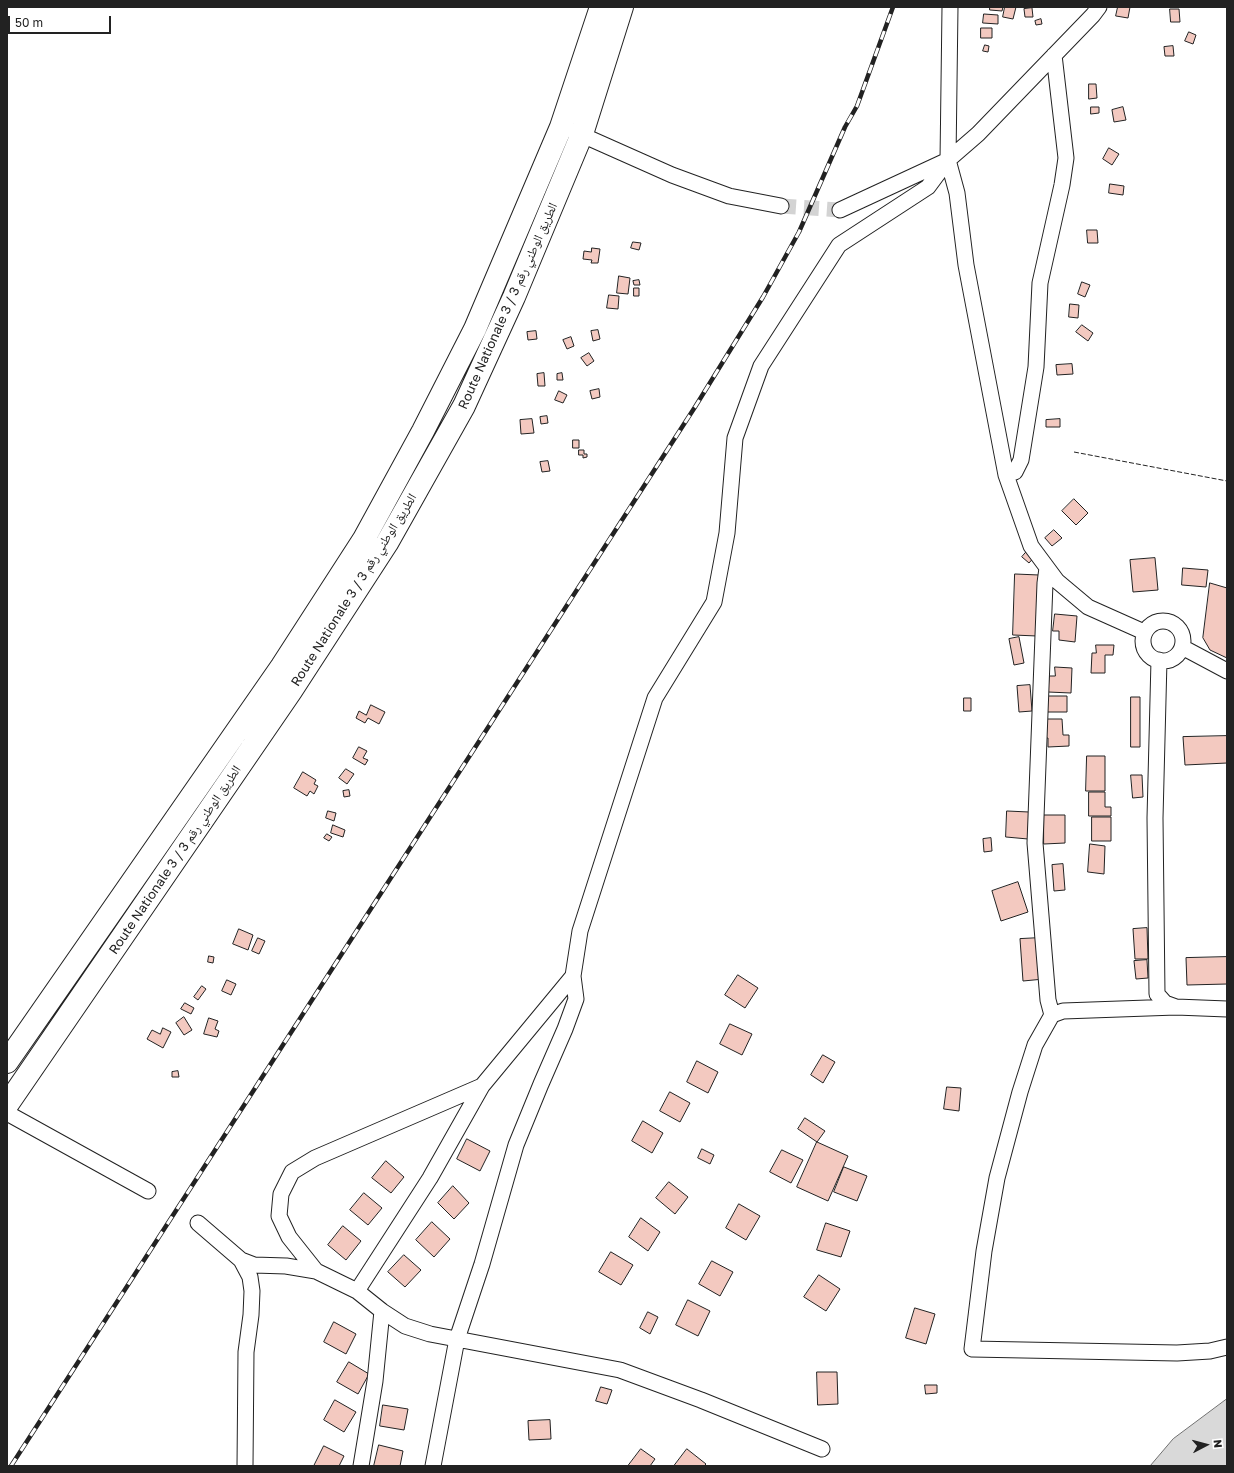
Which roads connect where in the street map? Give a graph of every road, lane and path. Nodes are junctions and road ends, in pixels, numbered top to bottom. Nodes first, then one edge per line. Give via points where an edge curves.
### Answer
1 (601, 7) edge
2 (622, 7) edge
3 (950, 7) edge
4 (1099, 7) edge
5 (1054, 55) junction
6 (561, 127) junction
7 (582, 134) junction
8 (948, 160) junction
9 (781, 206) tunnel mouth
10 (840, 210) tunnel mouth
11 (1006, 475) junction
12 (1047, 568) junction
13 (1144, 632) junction
14 (1182, 647) junction
15 (1159, 660) junction
16 (1227, 670) edge
17 (573, 976) junction
18 (1176, 1007) junction
19 (1227, 1009) edge
20 (1052, 1015) junction
21 (7, 1062) edge
22 (482, 1086) junction
23 (7, 1105) edge
24 (7, 1113) edge
25 (148, 1191) dead end
26 (198, 1223) dead end
27 (241, 1260) junction
28 (316, 1271) junction
29 (356, 1291) junction
30 (382, 1312) junction
31 (458, 1339) junction
32 (1227, 1347) edge
33 (822, 1449) dead end
34 (245, 1466) edge
35 (361, 1466) edge
36 (433, 1466) edge

1 - 6 highway, Route Nationale 3 / الطريق الوطني رقم 3
2 - 7 highway, Route Nationale 3 / الطريق الوطني رقم 3
3 - 8 street
4 - 5 street
5 - 8 street via 978,134
5 - 11 street via 1066,158 1040,283 1036,367 1021,460 1015,472
6 - 7 street
6 - 21 highway, Route Nationale 3 / الطريق الوطني رقم 3 via 475,330 364,538 282,666
7 - 9 street via 672,176 729,196
7 - 23 highway, Route Nationale 3 / الطريق الوطني رقم 3 via 514,297 464,406 387,543 291,691
8 - 10 street
8 - 11 street via 957,193 966,265
8 - 17 street via 928,187 839,245 761,366 735,438 727,533 714,602 655,698 580,931
11 - 12 street via 1031,546
12 - 13 street via 1057,581 1088,607
12 - 20 street via 1035,843 1048,1000
13 - 14 street via 1151,624 1160,620 1170,622 1179,628 1183,637
13 - 15 street via 1145,650 1151,657
14 - 15 street via 1172,658
14 - 16 street
15 - 18 street via 1155,818 1157,994 1165,1002
17 - 22 street
17 - 31 street via 576,999 516,1146
18 - 19 street
18 - 20 street via 1063,1011
20 - 32 street via 1036,1046 1020,1092 997,1178 984,1251 972,1349 1177,1353
22 - 28 street via 315,1158 292,1172 280,1194 279,1216 289,1237
22 - 29 street via 430,1178
24 - 25 street
26 - 27 street
27 - 28 street via 254,1265 286,1266
27 - 34 street via 250,1277 252,1291 246,1352
28 - 29 street
29 - 30 street
30 - 31 street via 405,1326
30 - 35 street via 375,1381
31 - 33 street via 620,1370
31 - 36 street

